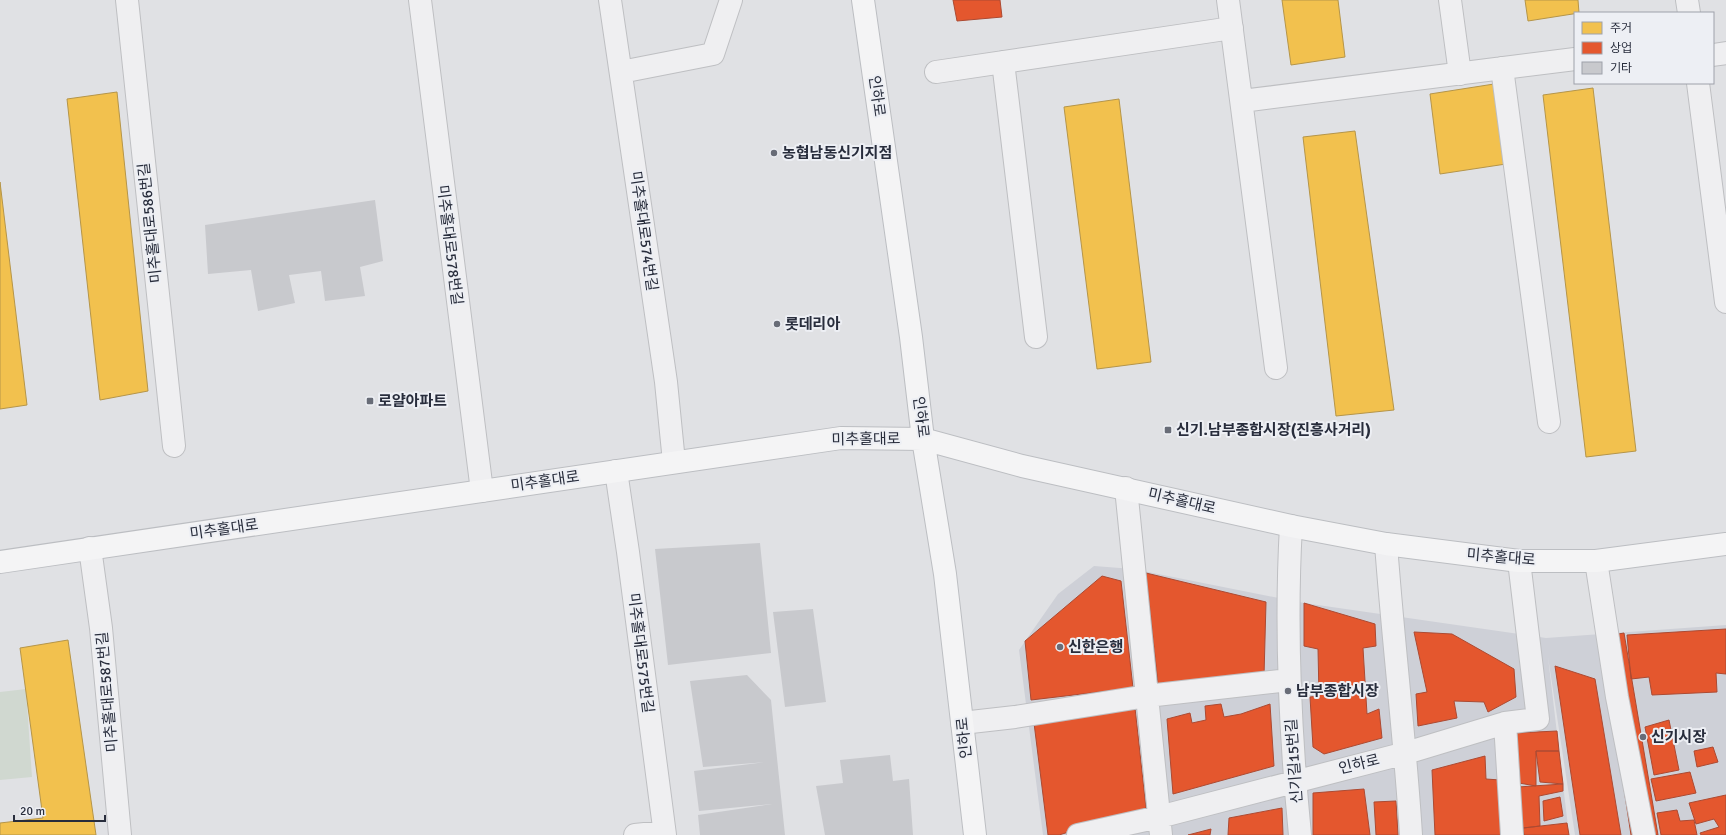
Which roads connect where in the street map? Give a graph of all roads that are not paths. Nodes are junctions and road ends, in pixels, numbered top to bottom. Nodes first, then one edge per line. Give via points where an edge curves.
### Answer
1 (127, 0) edge
2 (420, 0) edge
3 (610, 0) edge
4 (731, 0) edge
5 (863, 0) edge
6 (1228, 0) edge
7 (1450, 0) edge
8 (1687, 0) edge
9 (1689, 12) edge
10 (1232, 28) junction
11 (1726, 53) edge
12 (1714, 55) edge
13 (1574, 59) edge
14 (1003, 62) junction
15 (1502, 68) junction
16 (620, 72) junction
17 (936, 72) dead end
18 (1460, 74) junction
19 (1698, 84) edge
20 (1242, 101) junction
21 (1726, 302) edge
22 (1036, 337) dead end
23 (1276, 368) dead end
24 (1549, 422) dead end
25 (923, 439) junction
26 (174, 446) dead end
27 (674, 462) junction
28 (616, 471) junction
29 (1126, 488) junction
30 (482, 491) junction
31 (1291, 526) junction
32 (1386, 544) junction
33 (1726, 544) edge
34 (90, 548) junction
35 (1519, 561) junction
36 (1596, 561) junction
37 (0, 562) edge
38 (1289, 680) junction
39 (1147, 696) junction
40 (962, 723) junction
41 (1505, 723) junction
42 (1406, 752) junction
43 (1295, 780) junction
44 (1160, 826) edge
45 (664, 833) edge
46 (120, 835) edge
47 (635, 835) edge
48 (975, 835) edge
49 (1078, 835) edge
50 (1300, 835) edge
51 (1411, 835) edge
52 (1512, 835) edge
53 (1644, 835) edge

1 - 26 street, 미추홀대로586번길
2 - 30 street, 미추홀대로578번길
3 - 16 street, 미추홀대로574번길
4 - 16 street via 713,54
5 - 25 main road, 인하로
6 - 10 street
7 - 18 street
8 - 9 street
10 - 14 street
10 - 20 street
11 - 12 street
13 - 15 street
14 - 17 street
14 - 22 street
15 - 18 street
15 - 24 street
16 - 27 street, 미추홀대로574번길 via 666,382
18 - 20 street
19 - 21 street
20 - 23 street
25 - 27 main road, 미추홀대로 via 841,438
25 - 29 main road, 미추홀대로 via 1022,466
25 - 40 main road, 인하로 via 946,574
27 - 28 main road, 미추홀대로
28 - 30 main road, 미추홀대로
28 - 45 street, 미추홀대로575번길
29 - 31 main road, 미추홀대로
29 - 39 street
30 - 34 main road, 미추홀대로
31 - 32 main road, 미추홀대로
31 - 38 street, 신기길15번길 via 1287,591
32 - 35 main road, 미추홀대로
32 - 42 street
33 - 36 main road, 미추홀대로
34 - 37 main road, 미추홀대로
34 - 46 street, 미추홀대로587번길 via 101,628
35 - 36 main road, 미추홀대로
35 - 41 street, 인하로 via 1538,719
36 - 53 street via 1604,620
38 - 39 street
38 - 43 street, 신기길15번길
39 - 40 street
39 - 44 street
40 - 48 main road, 인하로
41 - 42 street, 인하로
41 - 52 street
42 - 43 street, 인하로
42 - 51 street
43 - 44 street, 인하로
43 - 50 street, 신기길15번길
44 - 49 street, 인하로
45 - 47 street

